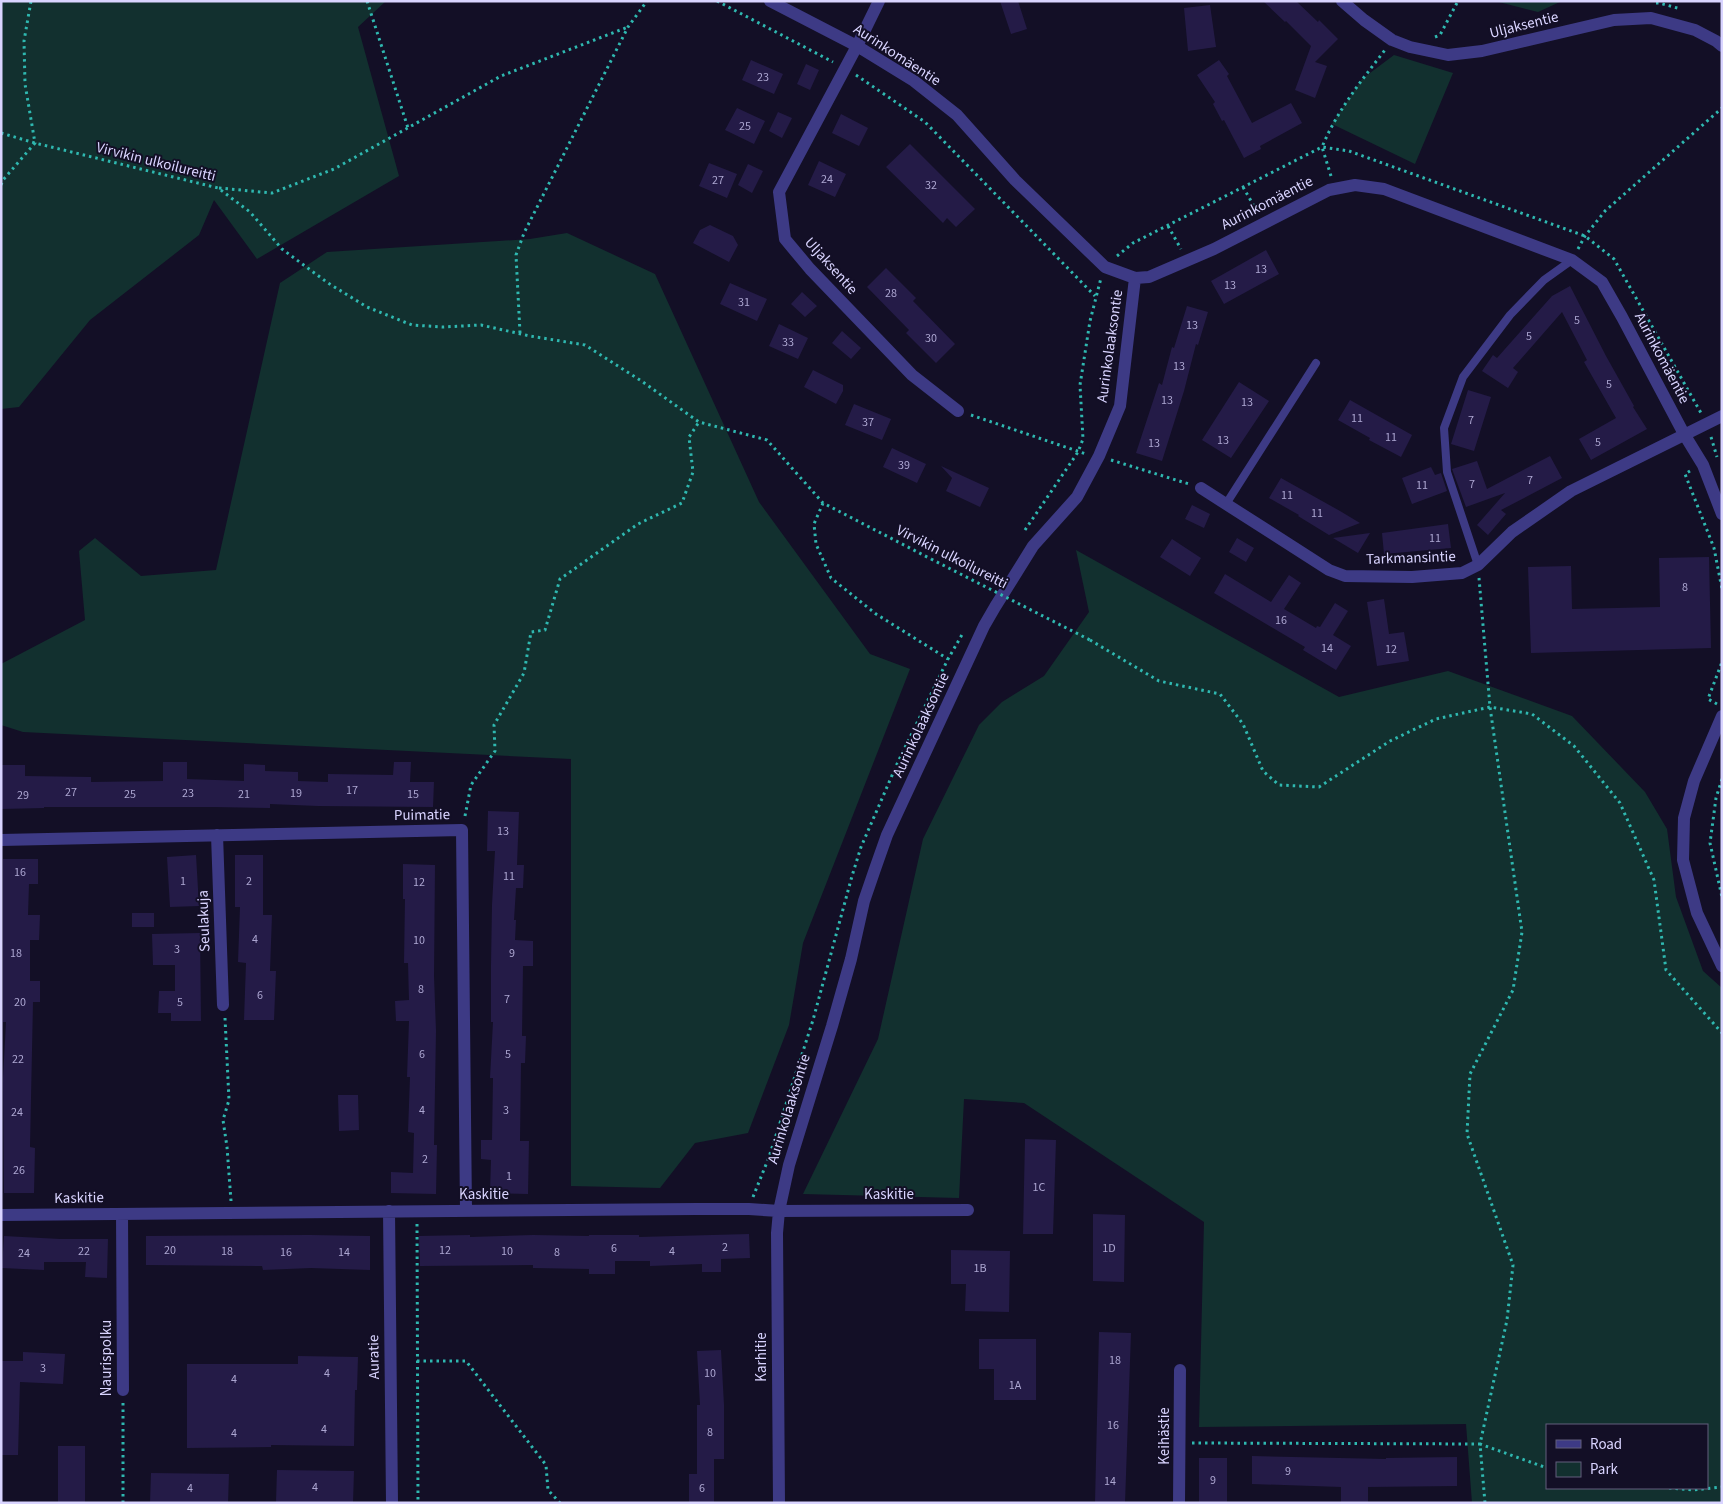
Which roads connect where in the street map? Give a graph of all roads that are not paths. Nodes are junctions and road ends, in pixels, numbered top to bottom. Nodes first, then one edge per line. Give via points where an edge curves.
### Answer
1 (770, 1) edge
2 (879, 1) edge
3 (1342, 1) edge
4 (857, 46) junction
5 (1722, 46) edge
6 (1572, 260) junction
7 (1135, 278) junction
8 (1316, 363) dead end
9 (958, 411) road end
10 (1722, 416) edge
11 (1684, 434) junction
12 (1201, 488) road end
13 (1226, 504) junction
14 (1722, 514) edge
15 (1478, 565) junction
16 (1722, 716) edge
17 (217, 835) junction
18 (1, 840) edge
19 (1722, 966) edge
20 (224, 1005) road end
21 (389, 1210) junction
22 (968, 1210) dead end
23 (466, 1211) junction
24 (779, 1211) junction
25 (122, 1214) junction
26 (1, 1215) edge
27 (1180, 1370) dead end
28 (123, 1390) road end
29 (392, 1503) edge
30 (779, 1503) edge
31 (1179, 1503) edge

1 - 4 street, Aurinkomäentie
2 - 4 street, Uljaksentie
3 - 5 street, Uljaksentie via 1392,40 1448,55 1482,51 1614,20 1651,18 1695,30
4 - 7 street, Aurinkomäentie via 914,81 957,115 1015,180 1104,267
4 - 9 street, Uljaksentie via 780,192 785,239 912,375
6 - 7 street, Aurinkomäentie via 1384,190 1354,185 1329,190 1214,248 1149,277
6 - 11 street, Aurinkomäentie via 1602,282
6 - 15 lane via 1544,280 1510,315 1463,377 1444,428 1447,472
7 - 24 street, Aurinkolaaksontie via 1120,406 1099,456 1077,497 1033,546 994,607 888,835 864,901 848,968 788,1166
8 - 13 lane
10 - 11 street, Tarkmansintie
11 - 14 street, Aurinkomäentie via 1703,465
11 - 15 street, Tarkmansintie via 1571,491 1512,532
12 - 13 street, Tarkmansintie
13 - 15 street, Tarkmansintie via 1329,570 1346,576 1462,573
16 - 19 street via 1694,781 1684,818 1683,860 1697,913
17 - 18 street, Puimatie
17 - 20 street, Seulakuja
17 - 23 street, Puimatie via 462,830
21 - 23 street, Kaskitie
21 - 25 street, Kaskitie
21 - 29 street, Auratie
22 - 24 street, Kaskitie
23 - 24 street, Kaskitie
24 - 30 street, Karhitie
25 - 26 street, Kaskitie
25 - 28 street, Naurispolku
27 - 31 street, Keihästie

